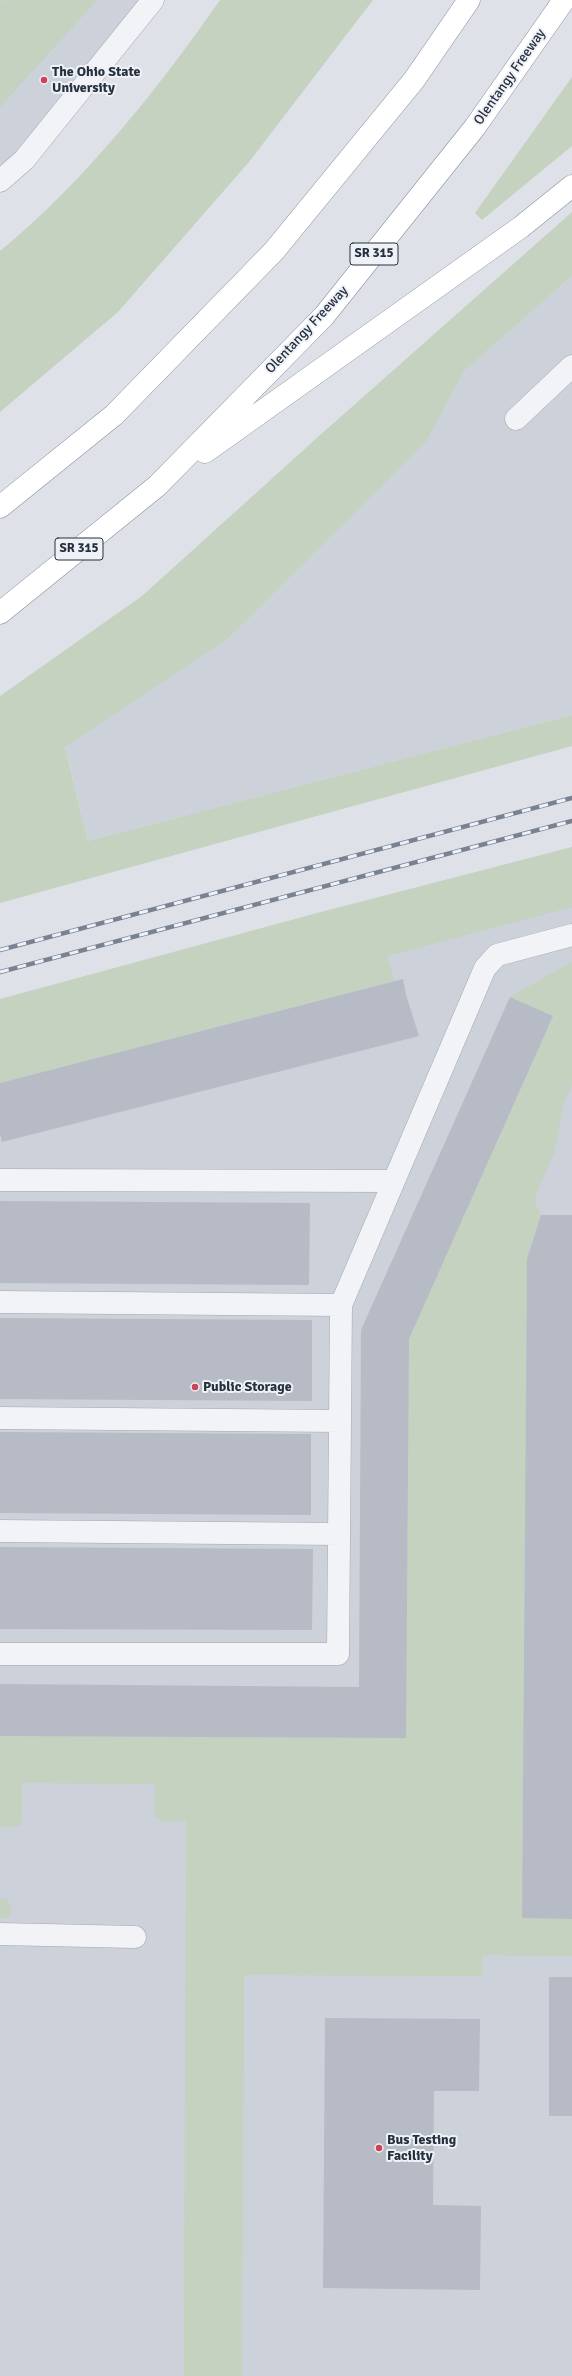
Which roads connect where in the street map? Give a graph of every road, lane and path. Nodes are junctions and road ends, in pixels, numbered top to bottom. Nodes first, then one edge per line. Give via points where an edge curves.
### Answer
1 (154, 0) edge
2 (456, 0) edge
3 (469, 0) edge
4 (564, 0) edge
5 (414, 80) junction
6 (0, 181) edge
7 (572, 186) edge
8 (572, 366) edge
9 (516, 419) dead end
10 (157, 486) junction
11 (0, 507) edge
12 (0, 613) edge
13 (572, 935) edge
14 (0, 1180) edge
15 (394, 1181) junction
16 (0, 1302) edge
17 (340, 1306) junction
18 (0, 1418) edge
19 (340, 1421) junction
20 (0, 1531) edge
21 (339, 1534) junction
22 (0, 1654) edge
23 (0, 1934) edge
24 (135, 1937) dead end

1 - 6 street via 24,160
2 - 5 highway
3 - 5 highway
4 - 10 highway, Olentangy Freeway / SR 315 via 475,127 324,316
5 - 11 highway via 274,251 114,414
7 - 10 highway via 521,227
8 - 9 street
10 - 12 highway, Olentangy Freeway / SR 315
13 - 15 street via 498,955 485,968
14 - 15 street
15 - 17 street
16 - 17 street
17 - 19 street
18 - 19 street
19 - 21 street
20 - 21 street
21 - 22 street via 338,1654
23 - 24 street

